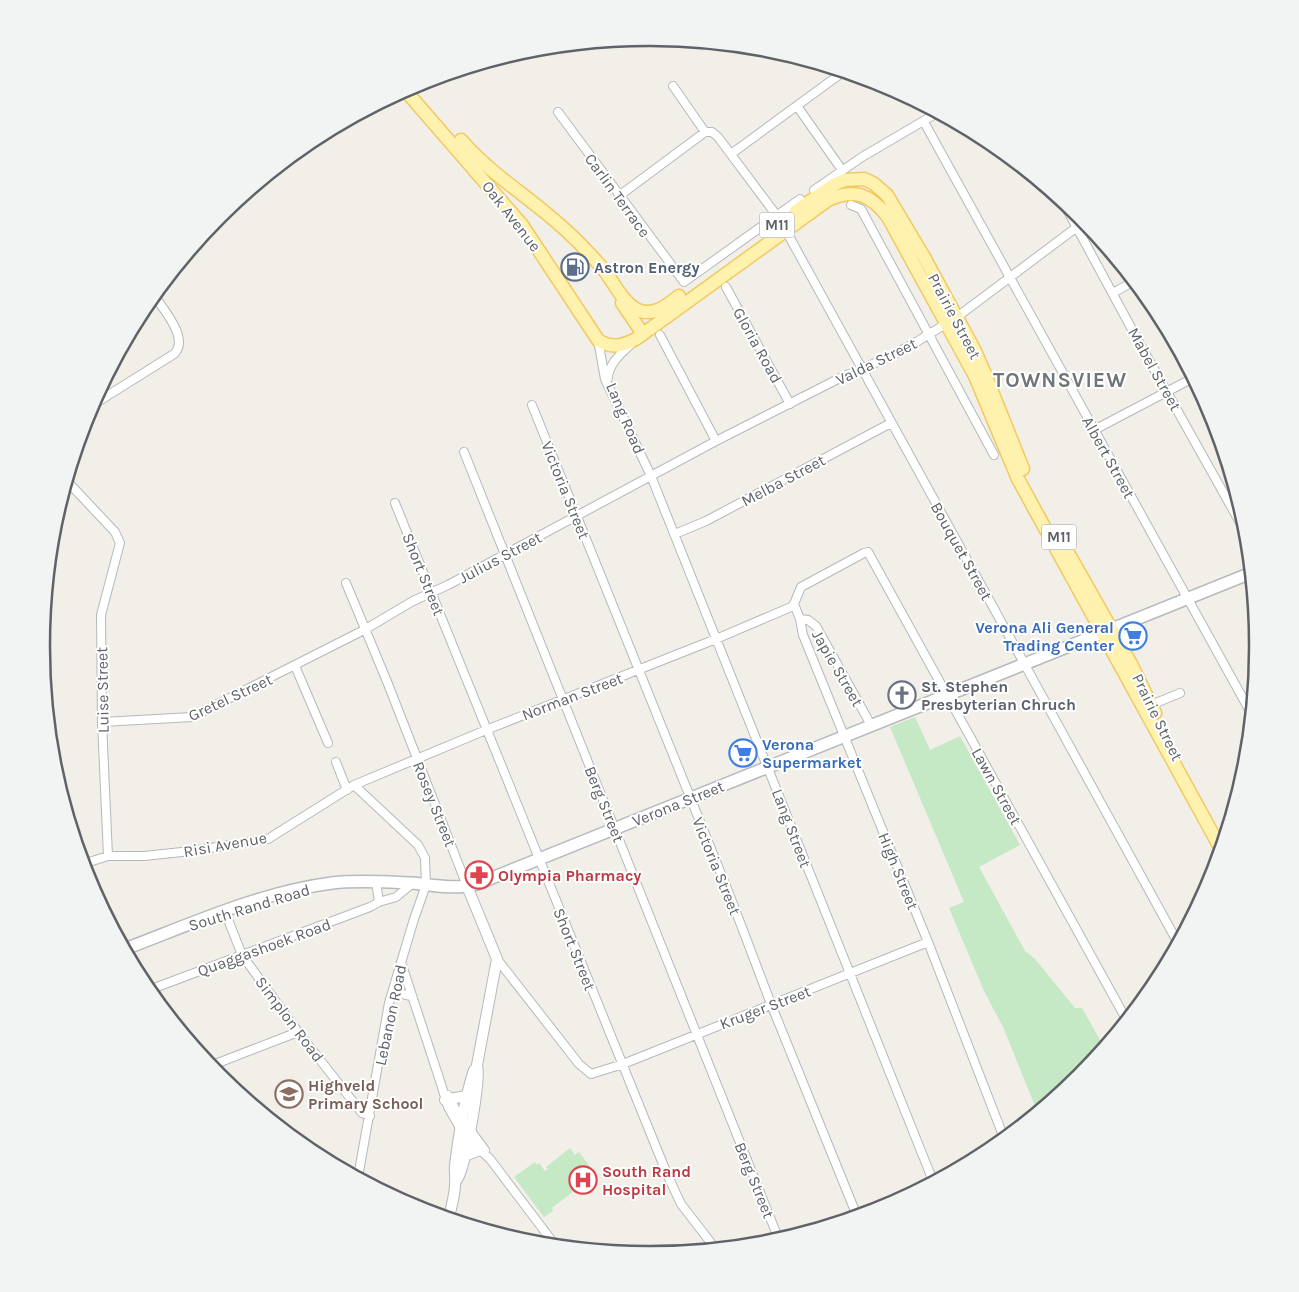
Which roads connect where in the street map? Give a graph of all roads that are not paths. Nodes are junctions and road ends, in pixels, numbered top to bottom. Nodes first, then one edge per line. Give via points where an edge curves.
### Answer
1 (837, 76) edge
2 (673, 86) dead end
3 (419, 93) edge
4 (410, 96) edge
5 (797, 106) junction
6 (558, 112) dead end
7 (931, 117) edge
8 (924, 122) junction
9 (705, 132) junction
10 (731, 154) junction
11 (842, 170) junction
12 (814, 190) dead end
13 (619, 196) junction
14 (800, 199) dead end
15 (851, 204) dead end
16 (777, 216) junction
17 (1074, 222) edge
18 (1077, 228) junction
19 (790, 238) dead end
20 (1010, 277) junction
21 (614, 284) junction
22 (1127, 284) edge
23 (726, 287) dead end
24 (1113, 292) junction
25 (159, 302) edge
26 (951, 320) junction
27 (660, 334) dead end
28 (929, 335) junction
29 (639, 336) junction
30 (598, 340) junction
31 (611, 347) joint
32 (862, 369) junction
33 (1187, 381) edge
34 (607, 384) junction
35 (1168, 392) junction
36 (104, 398) edge
37 (790, 404) junction
38 (532, 405) dead end
39 (891, 423) junction
40 (1094, 430) junction
41 (716, 441) junction
42 (464, 452) dead end
43 (994, 455) dead end
44 (651, 476) junction
45 (72, 486) edge
46 (395, 503) dead end
47 (1234, 511) edge
48 (576, 516) junction
49 (675, 534) junction
50 (504, 553) junction
51 (1245, 575) edge
52 (346, 583) dead end
53 (432, 592) junction
54 (1187, 598) junction
55 (792, 606) junction
56 (800, 619) junction
57 (364, 630) junction
58 (1107, 631) junction
59 (716, 639) junction
60 (1024, 664) junction
61 (295, 666) junction
62 (639, 670) junction
63 (1180, 693) dead end
64 (947, 695) junction
65 (562, 700) junction
66 (1246, 704) edge
67 (1151, 705) junction
68 (102, 722) junction
69 (871, 725) junction
70 (486, 730) junction
71 (845, 736) junction
72 (328, 743) dead end
73 (417, 760) junction
74 (336, 762) dead end
75 (768, 767) junction
76 (350, 788) junction
77 (690, 798) junction
78 (615, 828) junction
79 (1219, 834) edge
80 (1217, 840) edge
81 (108, 856) junction
82 (539, 859) junction
83 (90, 862) edge
84 (376, 882) junction
85 (413, 883) junction
86 (426, 885) junction
87 (467, 886) junction
88 (379, 902) junction
89 (225, 912) junction
90 (1174, 936) edge
91 (928, 942) junction
92 (131, 947) edge
93 (242, 955) junction
94 (497, 959) junction
95 (401, 962) junction
96 (850, 974) junction
97 (157, 987) edge
98 (392, 992) junction
99 (411, 996) junction
100 (771, 1004) junction
101 (1123, 1014) edge
102 (298, 1032) junction
103 (697, 1034) junction
104 (218, 1063) edge
105 (623, 1064) junction
106 (478, 1065) junction
107 (603, 1071) joint
108 (466, 1096) junction
109 (447, 1099) junction
110 (370, 1116) junction
111 (465, 1128) junction
112 (1002, 1132) edge
113 (484, 1153) junction
114 (460, 1158) junction
115 (359, 1170) edge
116 (931, 1175) edge
117 (853, 1210) edge
118 (450, 1211) edge
119 (776, 1232) edge
120 (548, 1237) edge
121 (710, 1242) edge

1 - 5 street
2 - 9 street
3 - 21 main road, Oak Avenue / M11 via 480,161 575,238
4 - 30 main road, Oak Avenue / M11 via 522,225
5 - 10 street
5 - 11 street
6 - 13 street, Carlin Terrace
7 - 8 street
8 - 11 street
8 - 20 street, Albert Street
9 - 10 street via 716,134
9 - 13 street
10 - 16 street
11 - 12 street
13 - 16 street, Carlin Terrace via 684,282
14 - 16 street, Carlin Terrace
15 - 28 street via 861,209
17 - 18 street, Mabel Street
18 - 20 street, Valda Street
18 - 24 street, Mabel Street
19 - 32 street, Bouquet Street
20 - 26 street, Valda Street
20 - 40 street, Albert Street
21 - 26 main road, Prairie Street / M11 via 637,310 648,312 662,308 835,184 857,178 873,183 887,195
21 - 29 main road
22 - 24 street
23 - 37 street, Gloria Road
24 - 35 street, Mabel Street
25 - 36 street via 177,332 179,348 170,357
26 - 28 street, Valda Street
26 - 29 main road, Prairie Street / M11 via 882,209 869,198 847,194 810,211
26 - 58 main road, Prairie Street / M11 via 1018,479
27 - 41 street
28 - 32 street, Valda Street
28 - 43 street
29 - 31 main road, Prairie Street / M11 via 626,344
29 - 34 street, Lang Road via 609,368
30 - 31 main road, Oak Avenue / M11
30 - 34 street
32 - 37 street, Valda Street
32 - 39 street, Bouquet Street
33 - 35 street
34 - 44 street, Lang Road
35 - 40 street
35 - 47 street, Mabel Street
37 - 41 street, Valda Street
38 - 48 street, Victoria Street
39 - 49 street, Melba Street
39 - 60 street, Bouquet Street
40 - 54 street, Albert Street
41 - 44 street, Valda Street
42 - 50 street, Berg Street
44 - 48 street, Julius Street
44 - 49 street, Lang Street
45 - 68 street, Luise Street via 118,536 120,544 100,615
46 - 53 street, Short Street
48 - 50 street, Julius Street
48 - 62 street, Victoria Street
49 - 59 street, Lang Street
50 - 53 street, Julius Street
50 - 65 street, Berg Street
51 - 54 main road, Verona Street
52 - 57 street, Rosey Street
53 - 57 street, Julius Street
53 - 70 street, Short Street
54 - 58 main road, Verona Street
54 - 66 street, Albert Street
55 - 56 street, High Street
55 - 59 street, Norman Street
55 - 64 street, Lawn Street via 801,587 868,552
56 - 69 street, Japie Street via 816,626
56 - 71 street, High Street via 803,635
57 - 61 street, Julius Street
57 - 73 street, Rosey Street
58 - 60 main road, Verona Street
58 - 67 main road, Prairie Street / M11
58 - 80 main road, Prairie Street / M11
59 - 62 street, Norman Street
59 - 75 street, Lang Street
60 - 64 main road, Verona Street
60 - 90 street, Bouquet Street
61 - 68 street, Gretel Street via 192,717
61 - 72 street
62 - 65 street, Norman Street
62 - 77 street, Victoria Street
63 - 67 street
64 - 69 main road, Verona Street
64 - 101 street, Lawn Street
65 - 70 street, Norman Street
65 - 78 street, Berg Street
67 - 79 main road, Prairie Street / M11
68 - 81 street, Luise Street
69 - 71 main road, Verona Street
70 - 73 street, Norman Street
70 - 82 street, Short Street
71 - 75 main road, Verona Street
71 - 91 street, High Street
73 - 76 street, Norman Street
73 - 87 street, Rosey Street
74 - 76 street
75 - 77 main road, Verona Street
75 - 96 street, Lang Street
76 - 81 street, Risi Avenue via 268,839 153,855
76 - 86 street via 418,845 425,858
77 - 78 main road, Verona Street
77 - 100 street, Victoria Street
78 - 82 main road, Verona Street
78 - 103 street, Berg Street
81 - 83 street, Risi Avenue
82 - 87 main road, Verona Street
82 - 105 street, Short Street
84 - 85 main road, South Rand Road
84 - 88 street
84 - 89 main road, South Rand Road via 314,886
85 - 86 main road, South Rand Road
85 - 88 street, Quaggashoek Road via 391,900
86 - 87 main road, South Rand Road
86 - 95 street, Lebanon Road
87 - 94 street, Rosey Street
88 - 93 street, Quaggashoek Road
89 - 92 main road, South Rand Road
89 - 93 street, Simplon Road
91 - 96 street, Kruger Street
91 - 112 street, High Street
93 - 97 street, Quaggashoek Road
93 - 102 street, Simplon Road
94 - 106 street
94 - 107 street, Rosey Street via 583,1069 591,1074
95 - 98 street, Lebanon Road
95 - 99 street
96 - 100 street, Kruger Street
96 - 116 street, Lang Street
98 - 99 street
98 - 110 street, Lebanon Road
99 - 109 street
100 - 103 street, Kruger Street
100 - 117 street, Victoria Street
102 - 104 street
102 - 110 street, Simplon Road via 362,1113
103 - 105 street, Kruger Street
103 - 119 street, Berg Street
105 - 107 street, Kruger Street
105 - 121 street, Short Street via 676,1194
106 - 108 street
106 - 111 street
108 - 109 street
108 - 111 street
109 - 111 street
110 - 115 street, Lebanon Road
111 - 113 street
111 - 114 street
113 - 114 street
113 - 120 street
114 - 118 street via 461,1173 456,1181

